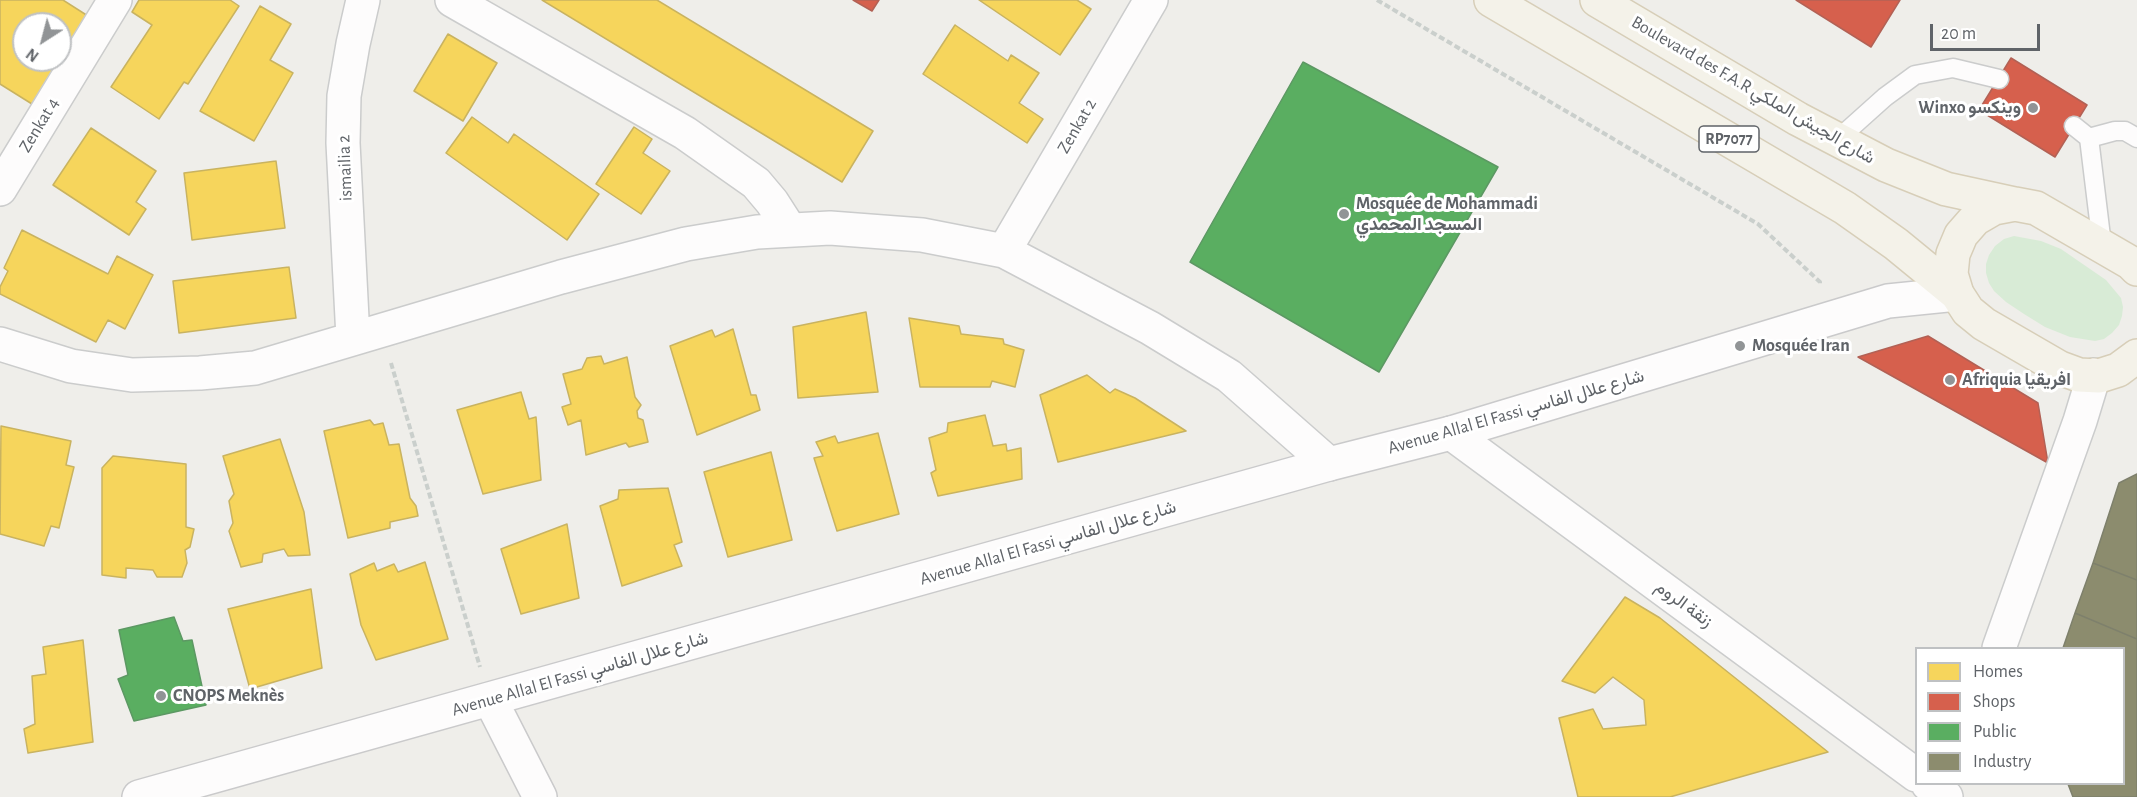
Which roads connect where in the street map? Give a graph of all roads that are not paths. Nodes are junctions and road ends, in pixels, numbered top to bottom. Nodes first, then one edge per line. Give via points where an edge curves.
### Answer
1 (115, 0) edge
2 (363, 0) edge
3 (452, 0) edge
4 (1151, 0) edge
5 (1491, 0) edge
6 (1597, 0) edge
7 (1999, 79) dead end
8 (2074, 126) dead end
9 (2089, 138) junction
10 (2137, 138) edge
11 (1837, 140) junction
12 (0, 189) edge
13 (2015, 204) junction
14 (790, 230) junction
15 (2102, 245) junction
16 (1004, 251) junction
17 (2136, 266) edge
18 (1957, 294) junction
19 (367, 334) junction
20 (0, 345) edge
21 (2122, 369) edge
22 (1451, 433) junction
23 (1329, 464) junction
24 (1999, 647) edge
25 (490, 699) junction
26 (1915, 774) edge
27 (1931, 785) edge
28 (139, 797) edge
29 (540, 797) edge
30 (1946, 797) edge

1 - 12 street, Zenkat 4
2 - 19 street, ismailia 2 via 344,96 343,143
3 - 14 street via 685,133 756,183
4 - 16 street, Zenkat 2
5 - 18 main road, RP7077 via 1845,208
6 - 11 main road, Boulevard des F.A.R شارع الجيش الملكي / RP7077
7 - 11 lane via 1953,68 1915,75
8 - 9 lane
9 - 10 lane via 2125,131
9 - 15 lane
11 - 13 main road, Boulevard des F.A.R شارع الجيش الملكي / RP7077 via 1947,189
13 - 15 main road, Boulevard des F.A.R شارع الجيش الملكي / RP7077 via 2036,208
13 - 18 main road, RP7077 via 1984,213 1961,235 1953,254
14 - 16 street via 830,228 922,235
14 - 19 street via 686,244
15 - 17 main road, Boulevard des F.A.R شارع الجيش الملكي / RP7077
16 - 23 street via 1150,328 1229,376
18 - 21 main road, RP7077 via 1968,311 1984,324 2060,368 2079,375
18 - 22 street, Avenue Allal El Fassi شارع علال الفاسي via 1888,302
19 - 20 street via 255,368 200,373 132,375 71,366
21 - 24 street via 2080,421
22 - 23 street, Avenue Allal El Fassi شارع علال الفاسي
22 - 26 street, زنقة الروم
23 - 25 street, Avenue Allal El Fassi شارع علال الفاسي
25 - 28 street, Avenue Allal El Fassi شارع علال الفاسي
25 - 29 street
27 - 30 street

